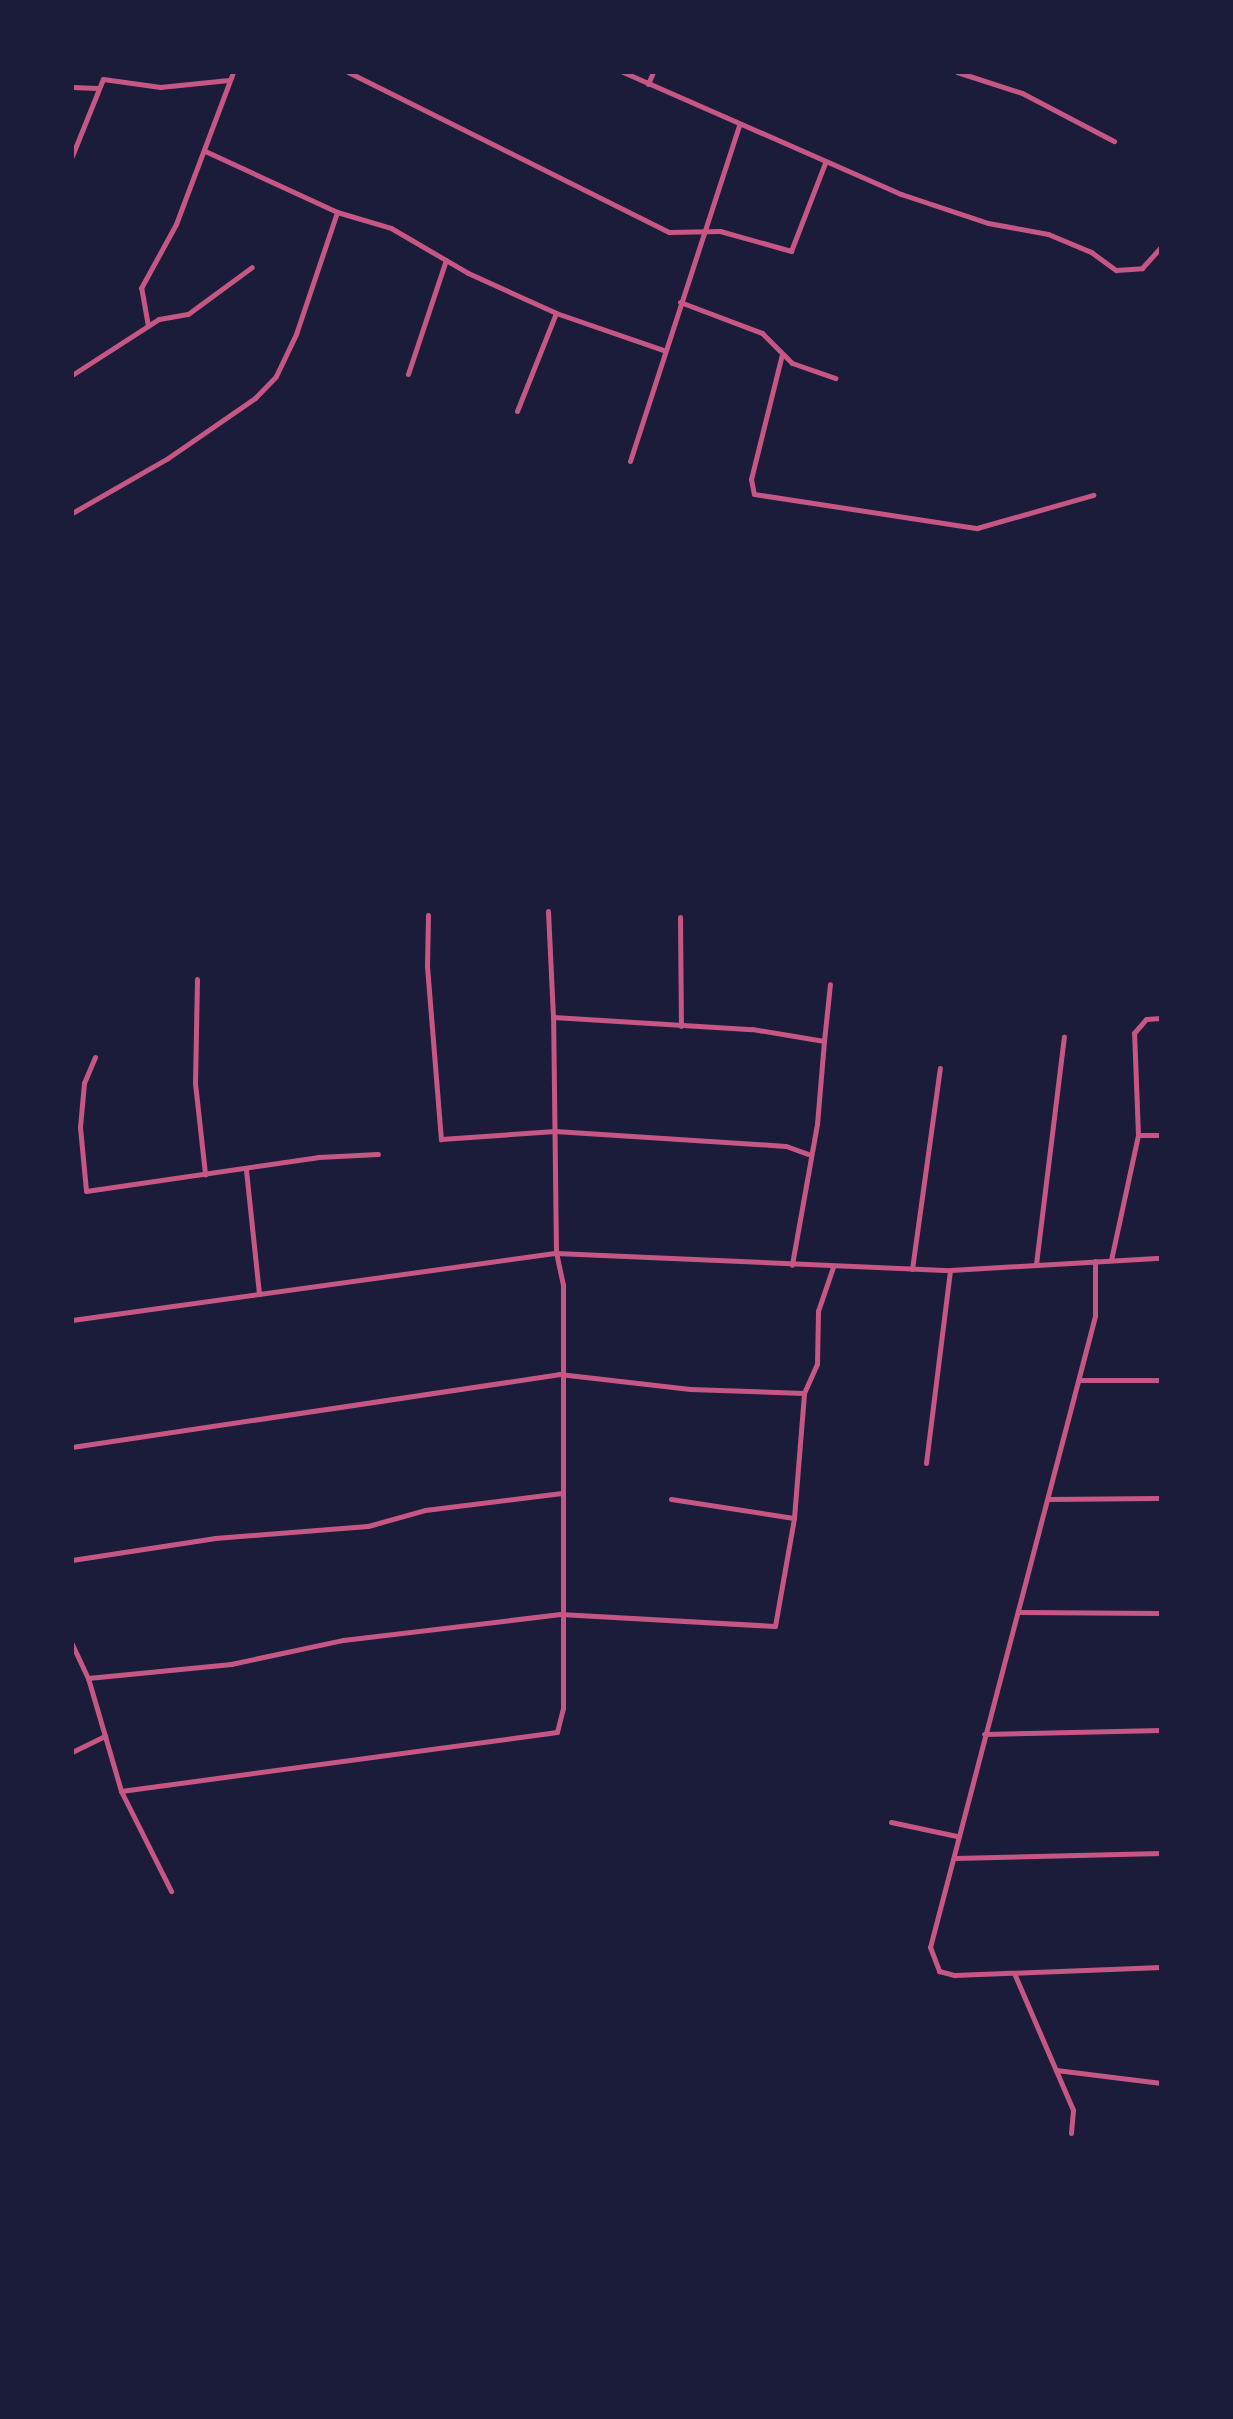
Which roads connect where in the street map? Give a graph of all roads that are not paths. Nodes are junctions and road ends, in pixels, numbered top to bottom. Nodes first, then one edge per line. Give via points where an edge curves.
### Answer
1 (233, 72) edge
2 (348, 72) edge
3 (623, 72) edge
4 (653, 72) edge
5 (957, 72) edge
6 (229, 80) junction
7 (648, 84) junction
8 (72, 87) edge
9 (98, 88) junction
10 (739, 126) junction
11 (1114, 141) dead end
12 (205, 151) junction
13 (72, 156) edge
14 (825, 163) junction
15 (337, 212) junction
16 (706, 232) junction
17 (1161, 247) edge
18 (446, 260) junction
19 (252, 267) dead end
20 (680, 302) junction
21 (556, 313) junction
22 (148, 326) junction
23 (663, 350) junction
24 (782, 354) junction
25 (408, 374) dead end
26 (72, 375) edge
27 (835, 378) dead end
28 (517, 411) dead end
29 (630, 461) dead end
30 (1093, 495) dead end
31 (72, 513) edge
32 (548, 911) dead end
33 (428, 915) dead end
34 (680, 917) dead end
35 (197, 979) dead end
36 (830, 984) dead end
37 (553, 1017) junction
38 (1161, 1018) edge
39 (681, 1026) junction
40 (1064, 1037) dead end
41 (824, 1041) junction
42 (95, 1057) dead end
43 (940, 1068) dead end
44 (555, 1131) junction
45 (1138, 1135) junction
46 (1161, 1135) edge
47 (378, 1154) dead end
48 (808, 1154) junction
49 (246, 1170) junction
50 (205, 1174) junction
51 (556, 1253) junction
52 (1161, 1258) edge
53 (1111, 1260) junction
54 (1095, 1261) junction
55 (1036, 1264) junction
56 (792, 1265) junction
57 (833, 1267) junction
58 (912, 1269) junction
59 (950, 1270) junction
60 (259, 1294) junction
61 (72, 1320) edge
62 (559, 1374) junction
63 (1079, 1380) junction
64 (1161, 1380) edge
65 (804, 1393) junction
66 (72, 1447) edge
67 (926, 1463) dead end
68 (562, 1493) junction
69 (1161, 1498) edge
70 (671, 1499) dead end
71 (1048, 1499) junction
72 (794, 1518) junction
73 (72, 1560) edge
74 (1019, 1612) junction
75 (1161, 1613) edge
76 (560, 1614) junction
77 (72, 1644) edge
78 (88, 1678) junction
79 (1161, 1730) edge
80 (984, 1734) junction
81 (105, 1736) junction
82 (72, 1752) edge
83 (121, 1791) junction
84 (891, 1822) dead end
85 (957, 1836) junction
86 (1161, 1853) edge
87 (954, 1858) junction
88 (171, 1891) dead end
89 (1161, 1967) edge
90 (1014, 1973) junction
91 (1056, 2070) junction
92 (1161, 2083) edge
93 (1071, 2133) dead end

1 - 6 street
2 - 16 street via 669,232
3 - 7 street
4 - 7 street
5 - 11 street via 1022,93
6 - 9 street via 160,87 103,79
6 - 12 street
7 - 10 street
8 - 9 street
9 - 13 street
10 - 14 street
10 - 16 street
12 - 15 street
12 - 22 street via 164,250 141,288
14 - 16 street via 791,251 720,231
14 - 17 street via 988,223 1048,234 1091,252 1116,270 1142,268
15 - 18 street via 391,228
15 - 31 street via 296,334 276,376 255,398 168,458
16 - 20 street
18 - 21 street
18 - 25 street
19 - 22 street via 188,314
20 - 23 street
20 - 24 street via 762,333 775,340
21 - 23 street
21 - 28 street
22 - 26 street
23 - 29 street
24 - 27 street via 792,363
24 - 30 street via 751,479 754,494 977,528
32 - 37 street
33 - 44 street via 441,1139
34 - 39 street
35 - 50 street via 195,1083
36 - 41 street
37 - 39 street
37 - 44 street
38 - 45 street via 1146,1019 1134,1033
39 - 41 street via 752,1029
40 - 55 street
41 - 48 street via 819,1110
42 - 50 street via 84,1083 80,1127 86,1191
43 - 58 street
44 - 48 street via 786,1146
44 - 51 street
45 - 46 street
45 - 53 street
47 - 49 street via 318,1157
48 - 56 street
49 - 50 street
49 - 60 street
51 - 56 street
51 - 60 street
51 - 62 street via 563,1285
52 - 53 street
53 - 54 street
54 - 55 street
54 - 63 street via 1095,1316
55 - 59 street
56 - 57 street
57 - 58 street
57 - 65 street via 818,1311 817,1364
58 - 59 street
59 - 67 street
60 - 61 street
62 - 65 street via 690,1389
62 - 66 street
62 - 68 street
63 - 64 street
63 - 71 street
65 - 72 street
68 - 73 street via 439,1508 368,1526 215,1538
68 - 76 street
69 - 71 street
70 - 72 street
71 - 74 street
72 - 76 street via 775,1626
74 - 75 street
74 - 80 street
76 - 78 street via 343,1640 231,1664
76 - 83 street via 563,1708 557,1732
77 - 78 street
78 - 81 street
79 - 80 street
80 - 85 street
81 - 82 street
81 - 83 street
83 - 88 street
84 - 85 street
85 - 87 street
86 - 87 street
87 - 90 street via 931,1942 933,1961 939,1971 954,1975
89 - 90 street
90 - 91 street
91 - 92 street
91 - 93 street via 1073,2110

